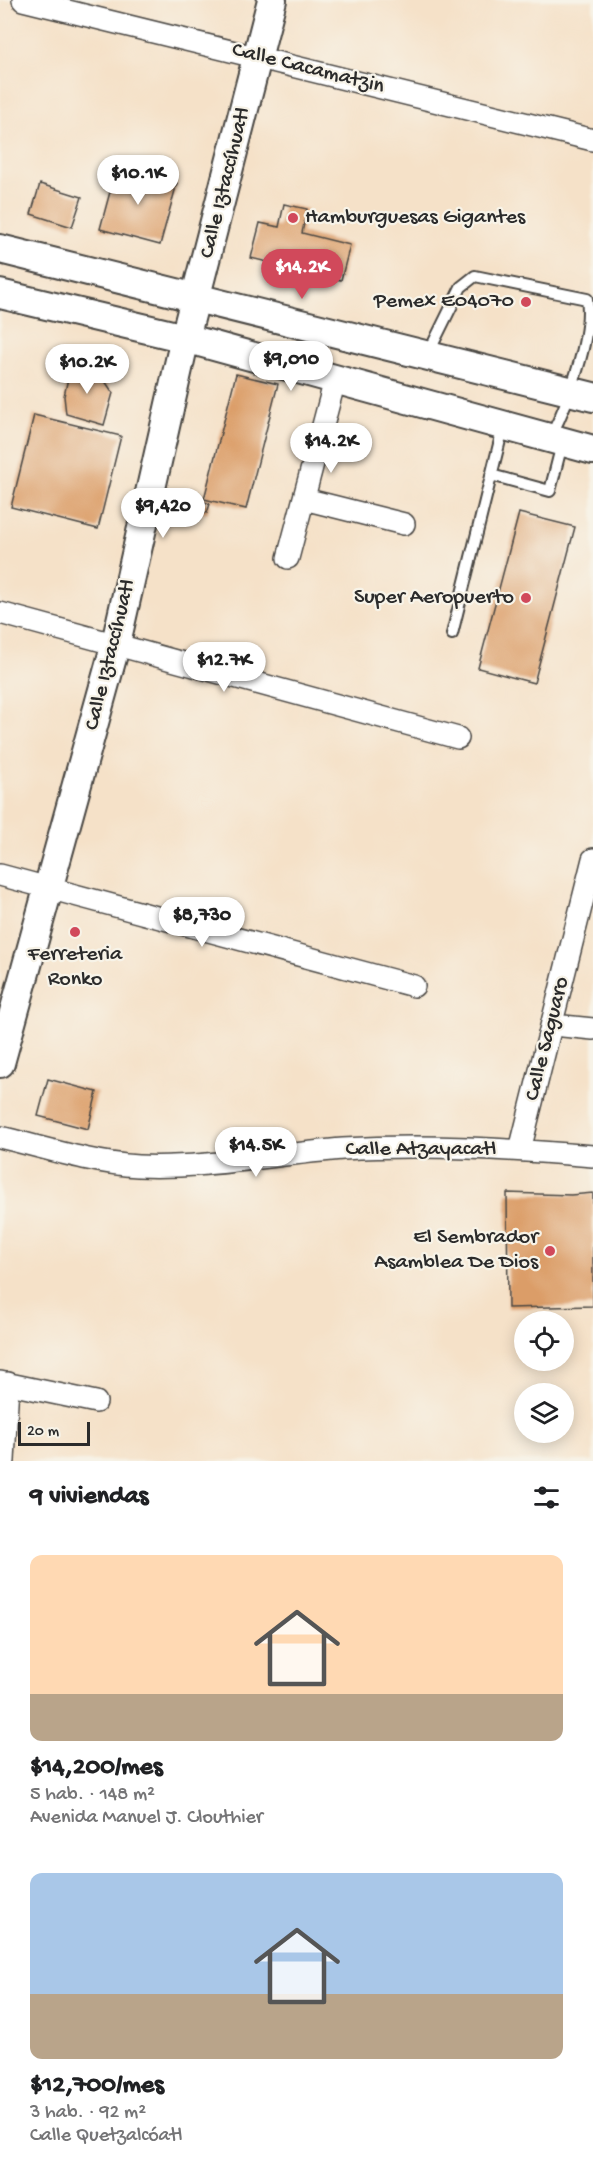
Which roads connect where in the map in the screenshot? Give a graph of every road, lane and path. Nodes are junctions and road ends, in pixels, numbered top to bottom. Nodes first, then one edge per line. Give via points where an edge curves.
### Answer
1 (23, 0) edge
2 (272, 0) edge
3 (257, 56) junction
4 (593, 140) edge
5 (0, 249) edge
6 (0, 294) edge
7 (197, 298) junction
8 (185, 339) junction
9 (428, 355) junction
10 (335, 380) junction
11 (583, 395) edge
12 (503, 425) junction
13 (556, 440) junction
14 (593, 450) edge
15 (491, 475) junction
16 (304, 499) junction
17 (404, 524) dead end
18 (288, 558) dead end
19 (0, 613) edge
20 (452, 634) dead end
21 (116, 643) junction
22 (458, 738) dead end
23 (593, 859) edge
24 (0, 875) edge
25 (48, 886) junction
26 (414, 986) dead end
27 (553, 1025) junction
28 (593, 1029) edge
29 (0, 1063) edge
30 (0, 1137) edge
31 (520, 1150) junction
32 (593, 1156) edge
33 (4, 1382) edge
34 (96, 1402) dead end
35 (4, 1461) edge

1 - 3 street, Calle Cacamatzin
2 - 3 main road, Calle Iztaccíhuatl
3 - 4 street, Calle Cacamatzin
3 - 7 main road, Calle Iztaccíhuatl
5 - 7 main road
6 - 8 main road
7 - 8 main road, Calle Iztaccíhuatl
7 - 9 main road
8 - 10 main road
8 - 21 main road, Calle Iztaccíhuatl
9 - 11 main road
9 - 11 lane via 461,286 475,276 587,299 592,308 592,344
10 - 12 main road
10 - 16 street
11 - 13 lane
12 - 13 main road
12 - 15 lane
13 - 14 main road
13 - 15 lane via 550,491
15 - 20 lane
16 - 17 street
16 - 18 street
19 - 21 street
21 - 22 street
21 - 25 main road, Calle Iztaccíhuatl
23 - 27 street, Calle Saguaro
24 - 25 street
25 - 26 street
25 - 29 main road, Calle Iztaccíhuatl
27 - 28 street
27 - 31 street, Calle Saguaro
30 - 31 street, Calle Atzayacatl via 97,1161 140,1166 209,1164 377,1148
31 - 32 street, Calle Atzayacatl
33 - 34 street
33 - 35 street

